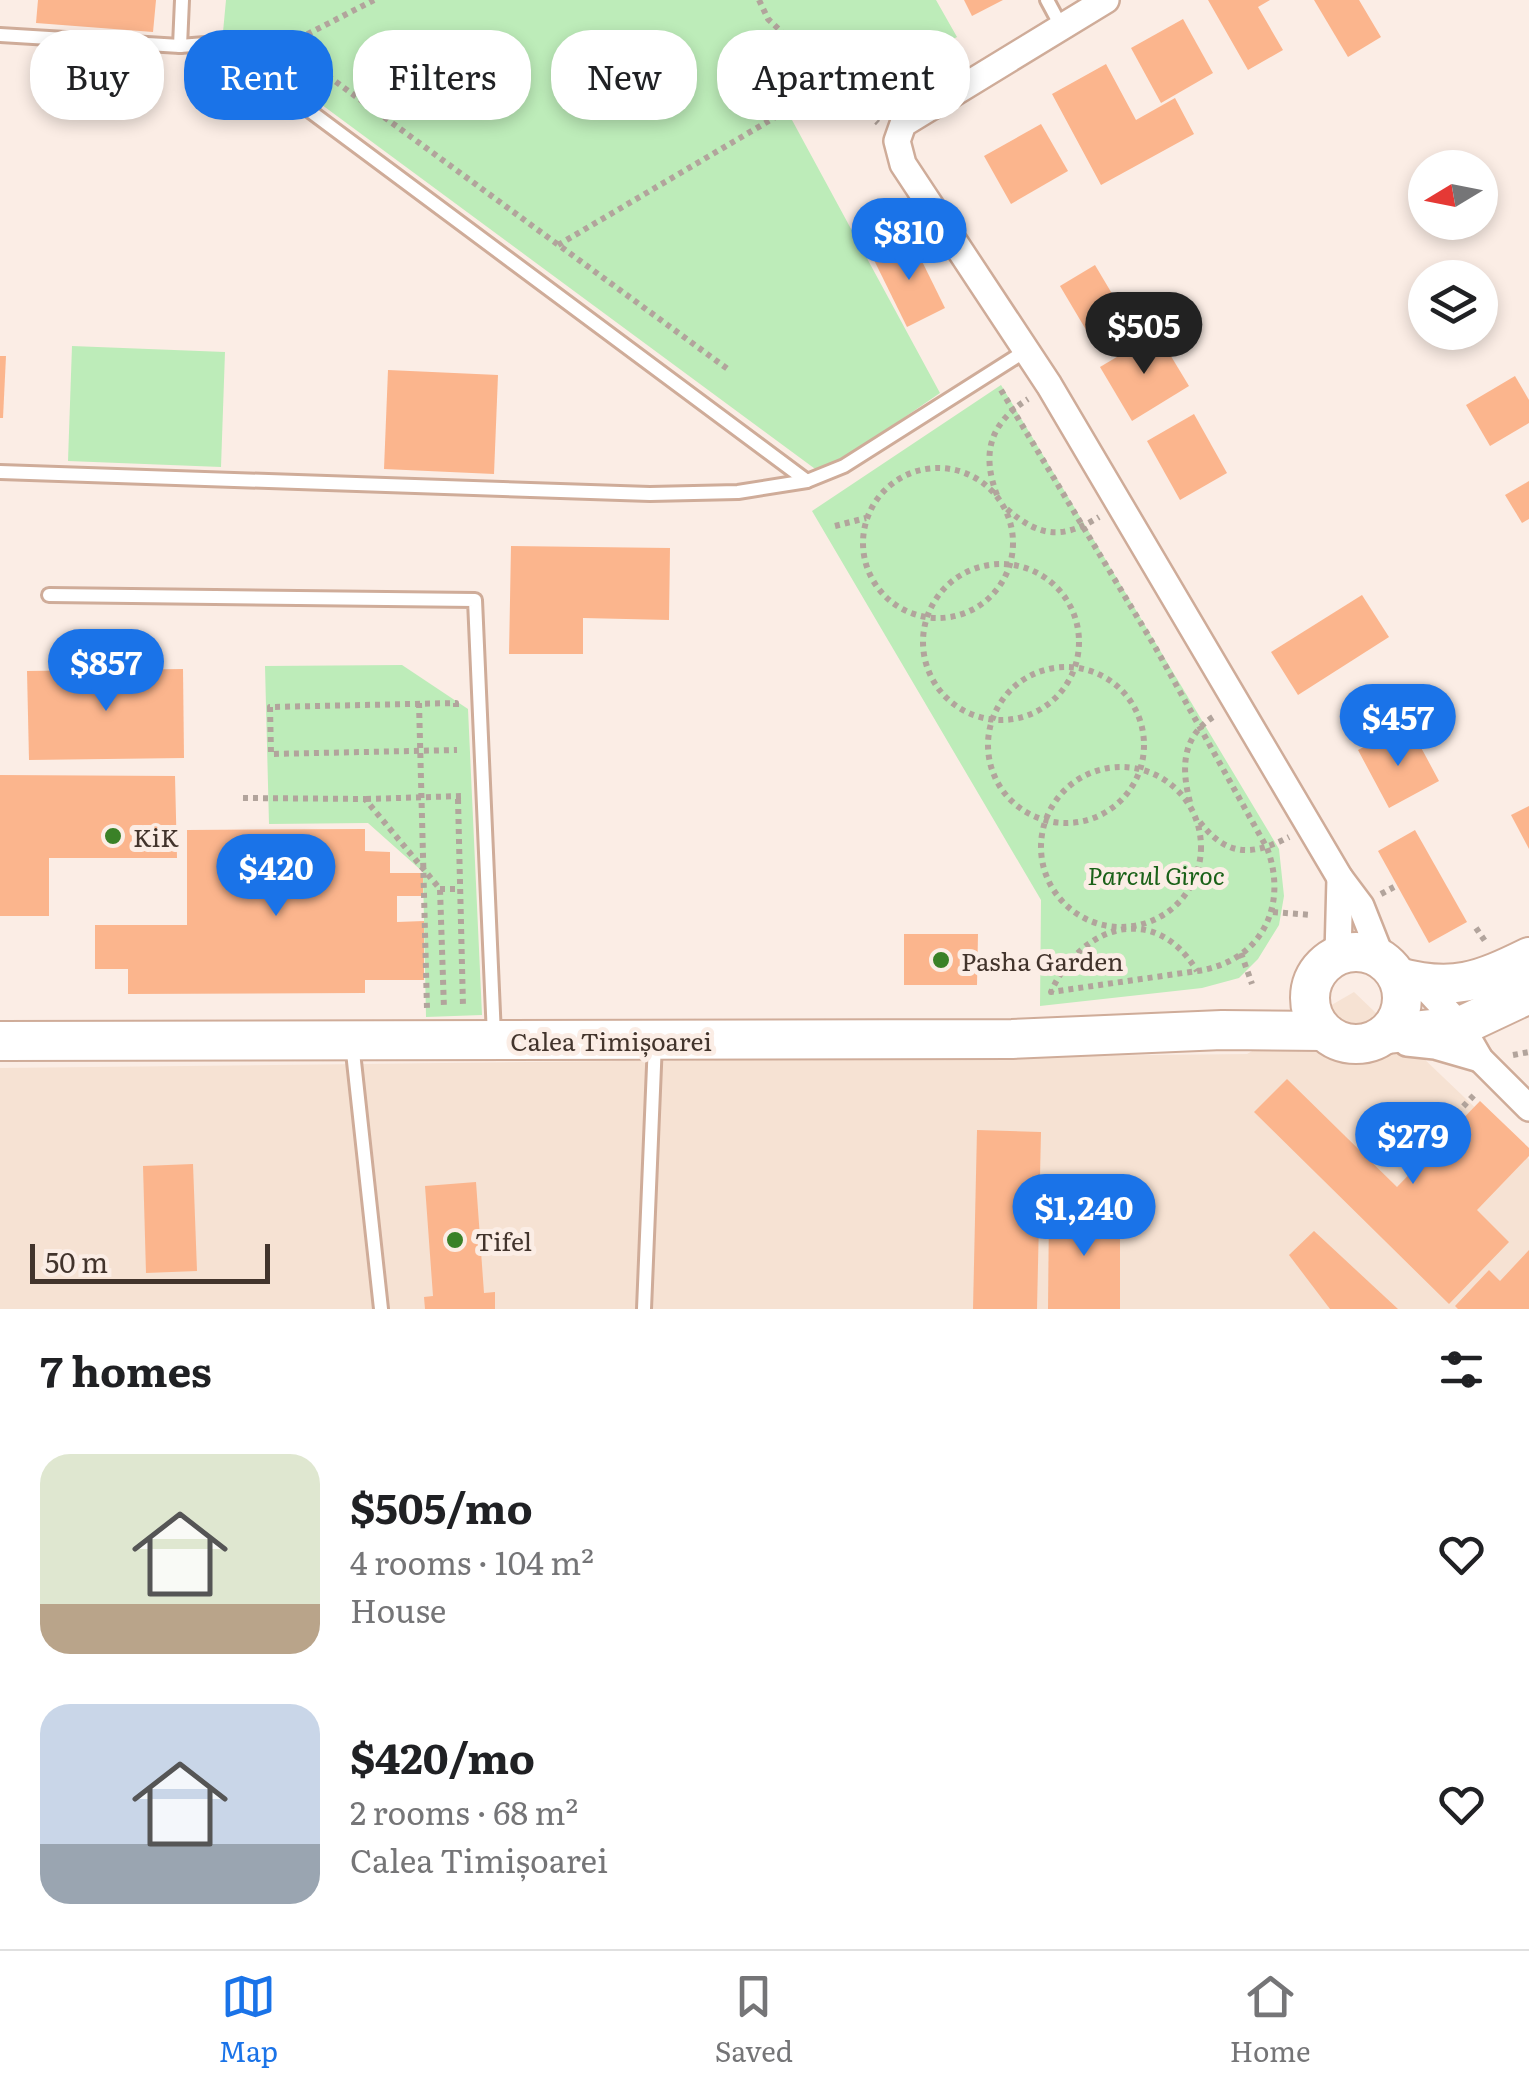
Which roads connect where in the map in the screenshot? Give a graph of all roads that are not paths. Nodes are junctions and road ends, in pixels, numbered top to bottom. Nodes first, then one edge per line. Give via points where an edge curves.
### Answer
1 (182, 0) edge
2 (1047, 0) edge
3 (1106, 0) edge
4 (1061, 26) junction
5 (0, 34) edge
6 (180, 46) junction
7 (1027, 350) junction
8 (0, 472) edge
9 (807, 481) junction
10 (50, 595) dead end
11 (1340, 878) junction
12 (1338, 955) junction
13 (1529, 957) edge
14 (1401, 973) junction
15 (1310, 990) junction
16 (1529, 994) edge
17 (1460, 1026) junction
18 (1222, 1030) junction
19 (1323, 1031) junction
20 (1379, 1038) junction
21 (351, 1040) junction
22 (458, 1040) junction
23 (655, 1040) junction
24 (0, 1041) edge
25 (1480, 1059) junction
26 (1529, 1108) edge
27 (382, 1309) edge
28 (644, 1309) edge

1 - 6 lane
2 - 4 lane
3 - 4 street
4 - 7 street via 904,124 897,141 903,164
5 - 6 lane
6 - 9 lane via 205,44 232,53
7 - 9 lane via 844,466
7 - 11 street
8 - 9 lane via 650,494 738,492
10 - 22 lane via 475,600 484,796
11 - 12 street
11 - 14 street
12 - 14 main road via 1368,953
12 - 15 main road via 1315,975
13 - 14 main road via 1480,981 1452,986
14 - 17 street
14 - 20 main road via 1402,1008
15 - 18 main road, Calea Timișoarei
15 - 19 main road
16 - 17 main road
17 - 20 main road
17 - 25 street
18 - 19 main road, Calea Timișoarei
18 - 23 main road, Calea Timișoarei via 1012,1040
19 - 20 main road via 1346,1044
20 - 25 street
21 - 22 main road, Calea Timișoarei
21 - 24 main road, Calea Timișoarei
21 - 27 lane
22 - 23 main road, Calea Timișoarei
23 - 28 lane
25 - 26 street

